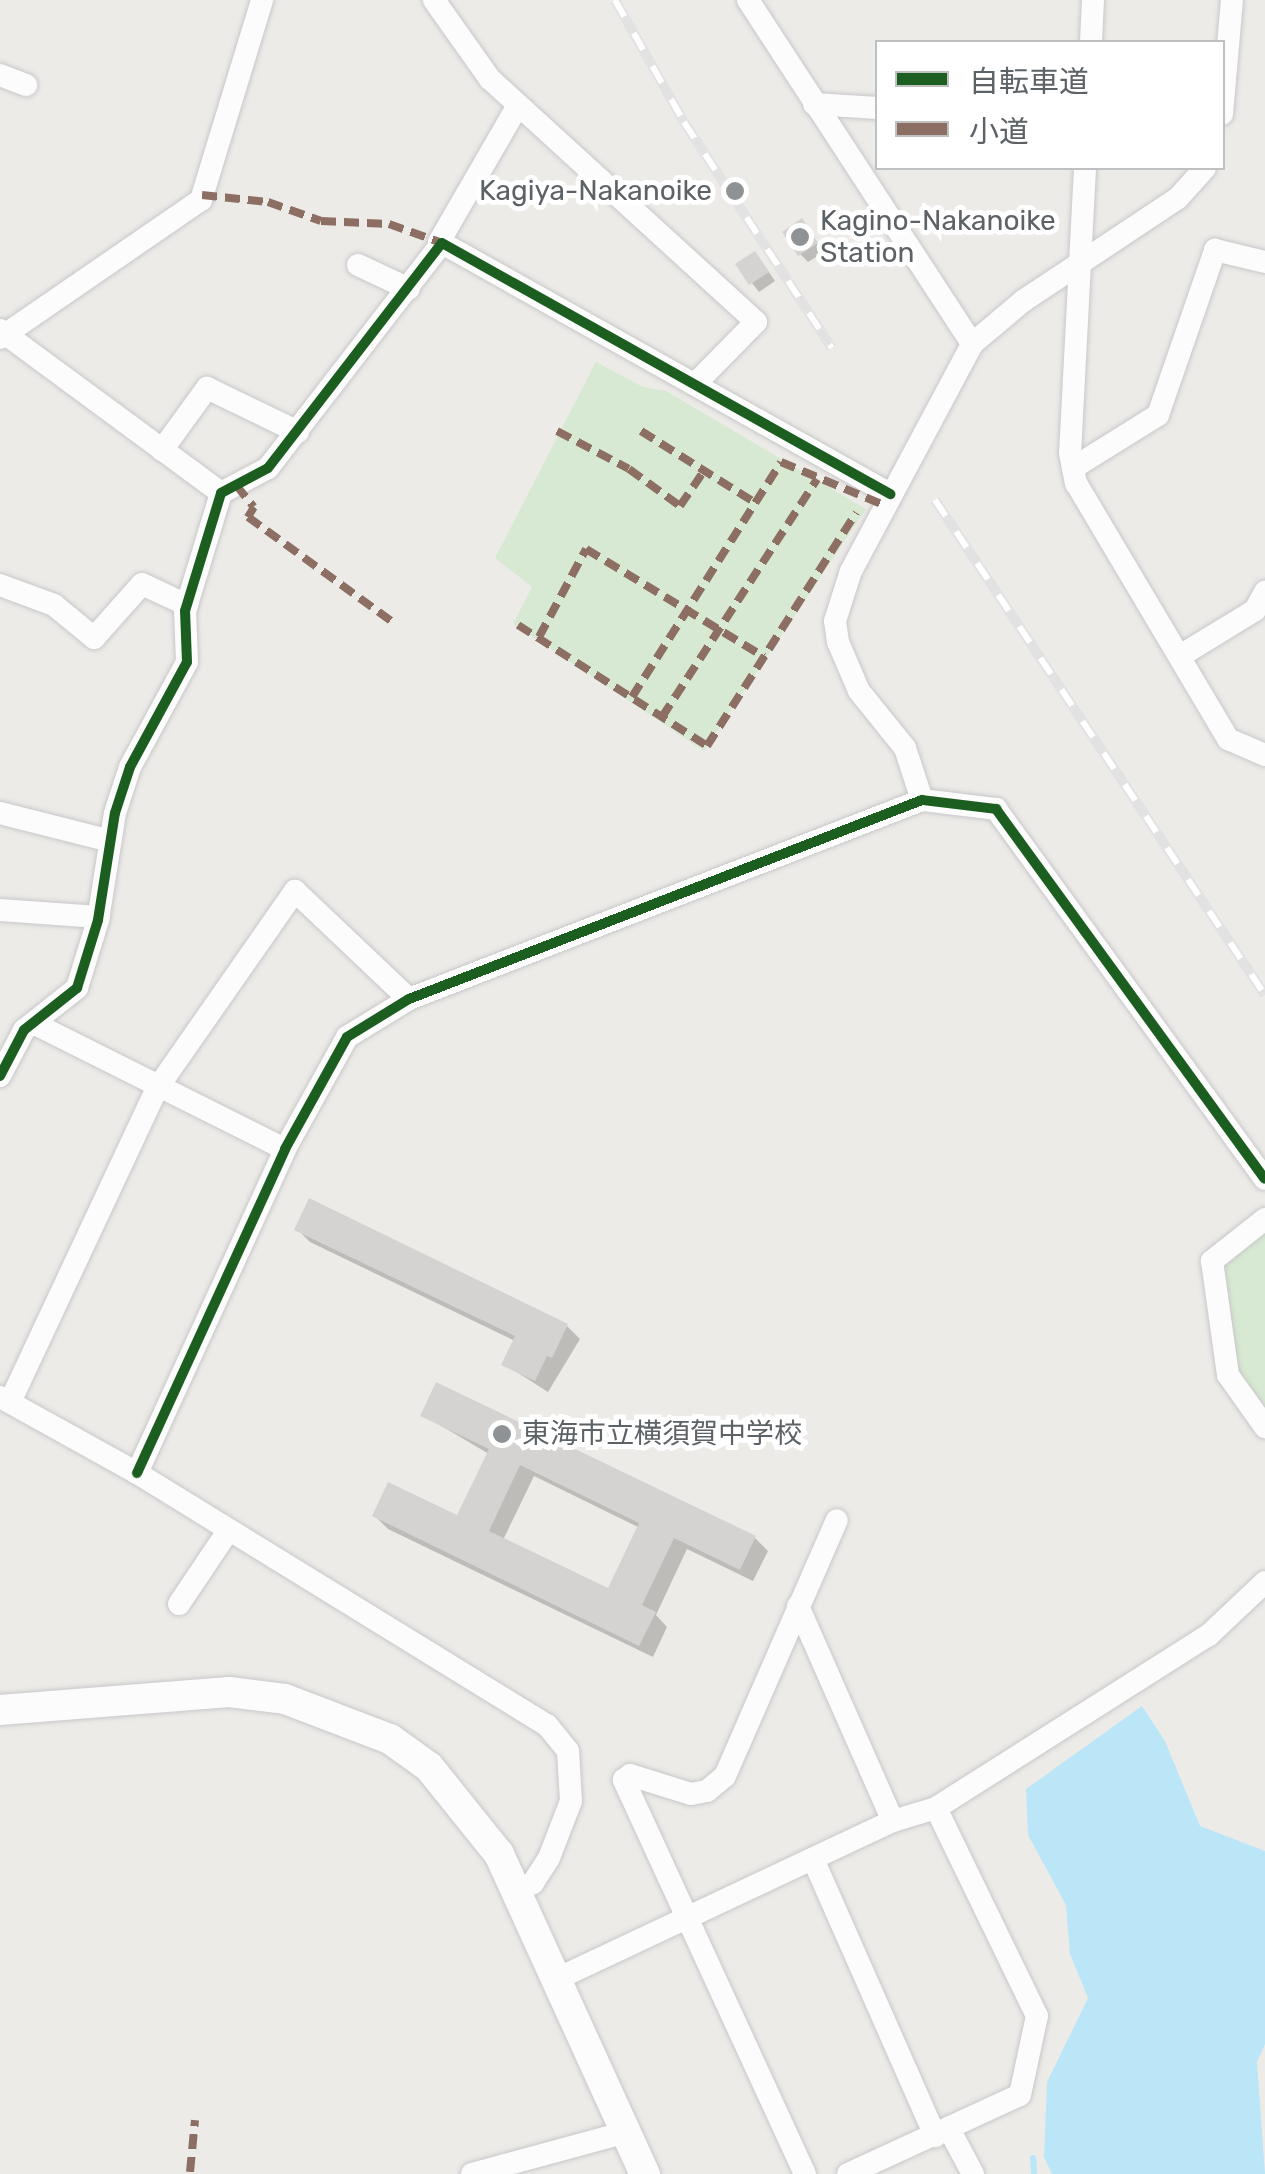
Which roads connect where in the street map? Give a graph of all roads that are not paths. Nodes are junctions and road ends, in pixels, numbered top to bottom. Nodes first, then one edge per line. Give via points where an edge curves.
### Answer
1 (262, 0) edge
2 (434, 0) edge
3 (748, 0) edge
4 (1093, 0) edge
5 (1232, 0) edge
6 (1091, 40) edge
7 (0, 75) edge
8 (1225, 80) edge
9 (26, 85) dead end
10 (518, 104) junction
11 (814, 104) junction
12 (875, 108) edge
13 (1085, 170) edge
14 (1203, 170) edge
15 (438, 242) dead end
16 (1265, 262) edge
17 (358, 264) dead end
18 (1081, 266) junction
19 (409, 289) junction
20 (2, 334) edge
21 (972, 344) junction
22 (695, 384) junction
23 (298, 432) junction
24 (162, 450) junction
25 (1073, 468) junction
26 (220, 493) junction
27 (890, 494) junction
28 (0, 585) edge
29 (1265, 592) edge
30 (187, 605) junction
31 (1180, 656) junction
32 (1265, 756) edge
33 (922, 800) junction
34 (0, 813) edge
35 (110, 841) junction
36 (0, 910) edge
37 (99, 917) junction
38 (409, 999) junction
39 (37, 1025) junction
40 (0, 1076) edge
41 (156, 1090) junction
42 (284, 1149) junction
43 (1265, 1179) edge
44 (1265, 1219) edge
45 (5, 1400) edge
46 (1265, 1428) edge
47 (137, 1472) junction
48 (837, 1520) dead end
49 (228, 1531) junction
50 (1265, 1582) edge
51 (179, 1604) dead end
52 (798, 1606) junction
53 (0, 1710) edge
54 (936, 1808) junction
55 (893, 1821) junction
56 (813, 1858) junction
57 (518, 1891) junction
58 (687, 1918) junction
59 (561, 1978) junction
60 (627, 2132) junction
61 (942, 2132) junction
62 (472, 2174) edge
63 (645, 2174) edge
64 (805, 2174) edge
65 (848, 2174) edge
66 (973, 2174) edge

1 - 20 street via 201,200
2 - 10 street via 490,80
3 - 11 street
4 - 6 street
5 - 8 street
7 - 9 street
10 - 15 street
10 - 22 street via 756,322
11 - 12 street
11 - 21 street
13 - 18 street
14 - 18 street via 1178,198
16 - 25 street via 1215,250 1158,415
17 - 19 street
18 - 21 street
18 - 25 street
19 - 22 street via 442,243
19 - 23 street
20 - 24 street
21 - 27 street
22 - 27 street
23 - 24 street via 206,388
23 - 26 street via 268,468
24 - 26 street
25 - 31 street via 1076,484
26 - 30 street
27 - 33 street via 851,571 835,621 846,668 905,748
28 - 30 street via 54,605 94,638 142,584
29 - 31 street via 1255,610
30 - 35 street via 186,662 130,767
31 - 32 street via 1228,739
33 - 38 street
33 - 43 street via 996,809
34 - 35 street
35 - 37 street
36 - 37 street
37 - 39 street via 76,988
38 - 41 street via 294,891
38 - 42 street via 347,1037
39 - 40 street via 24,1030
39 - 41 street
41 - 42 street
41 - 45 street
42 - 47 street
44 - 46 street via 1212,1261 1228,1375
45 - 47 street
47 - 49 street
48 - 52 street
49 - 51 street
49 - 57 street via 530,1711 558,1737 572,1766 571,1801 549,1858
50 - 54 street via 1209,1634
52 - 55 street
52 - 58 street via 717,1785 691,1794 630,1775 624,1780
53 - 57 street via 229,1692 344,1716 429,1768 480,1828
54 - 55 street
54 - 61 street via 1037,2016 1020,2095
55 - 56 street
56 - 58 street
56 - 61 street
57 - 59 street
58 - 59 street
58 - 64 street
59 - 60 street
60 - 62 street
60 - 63 street
61 - 65 street
61 - 66 street

